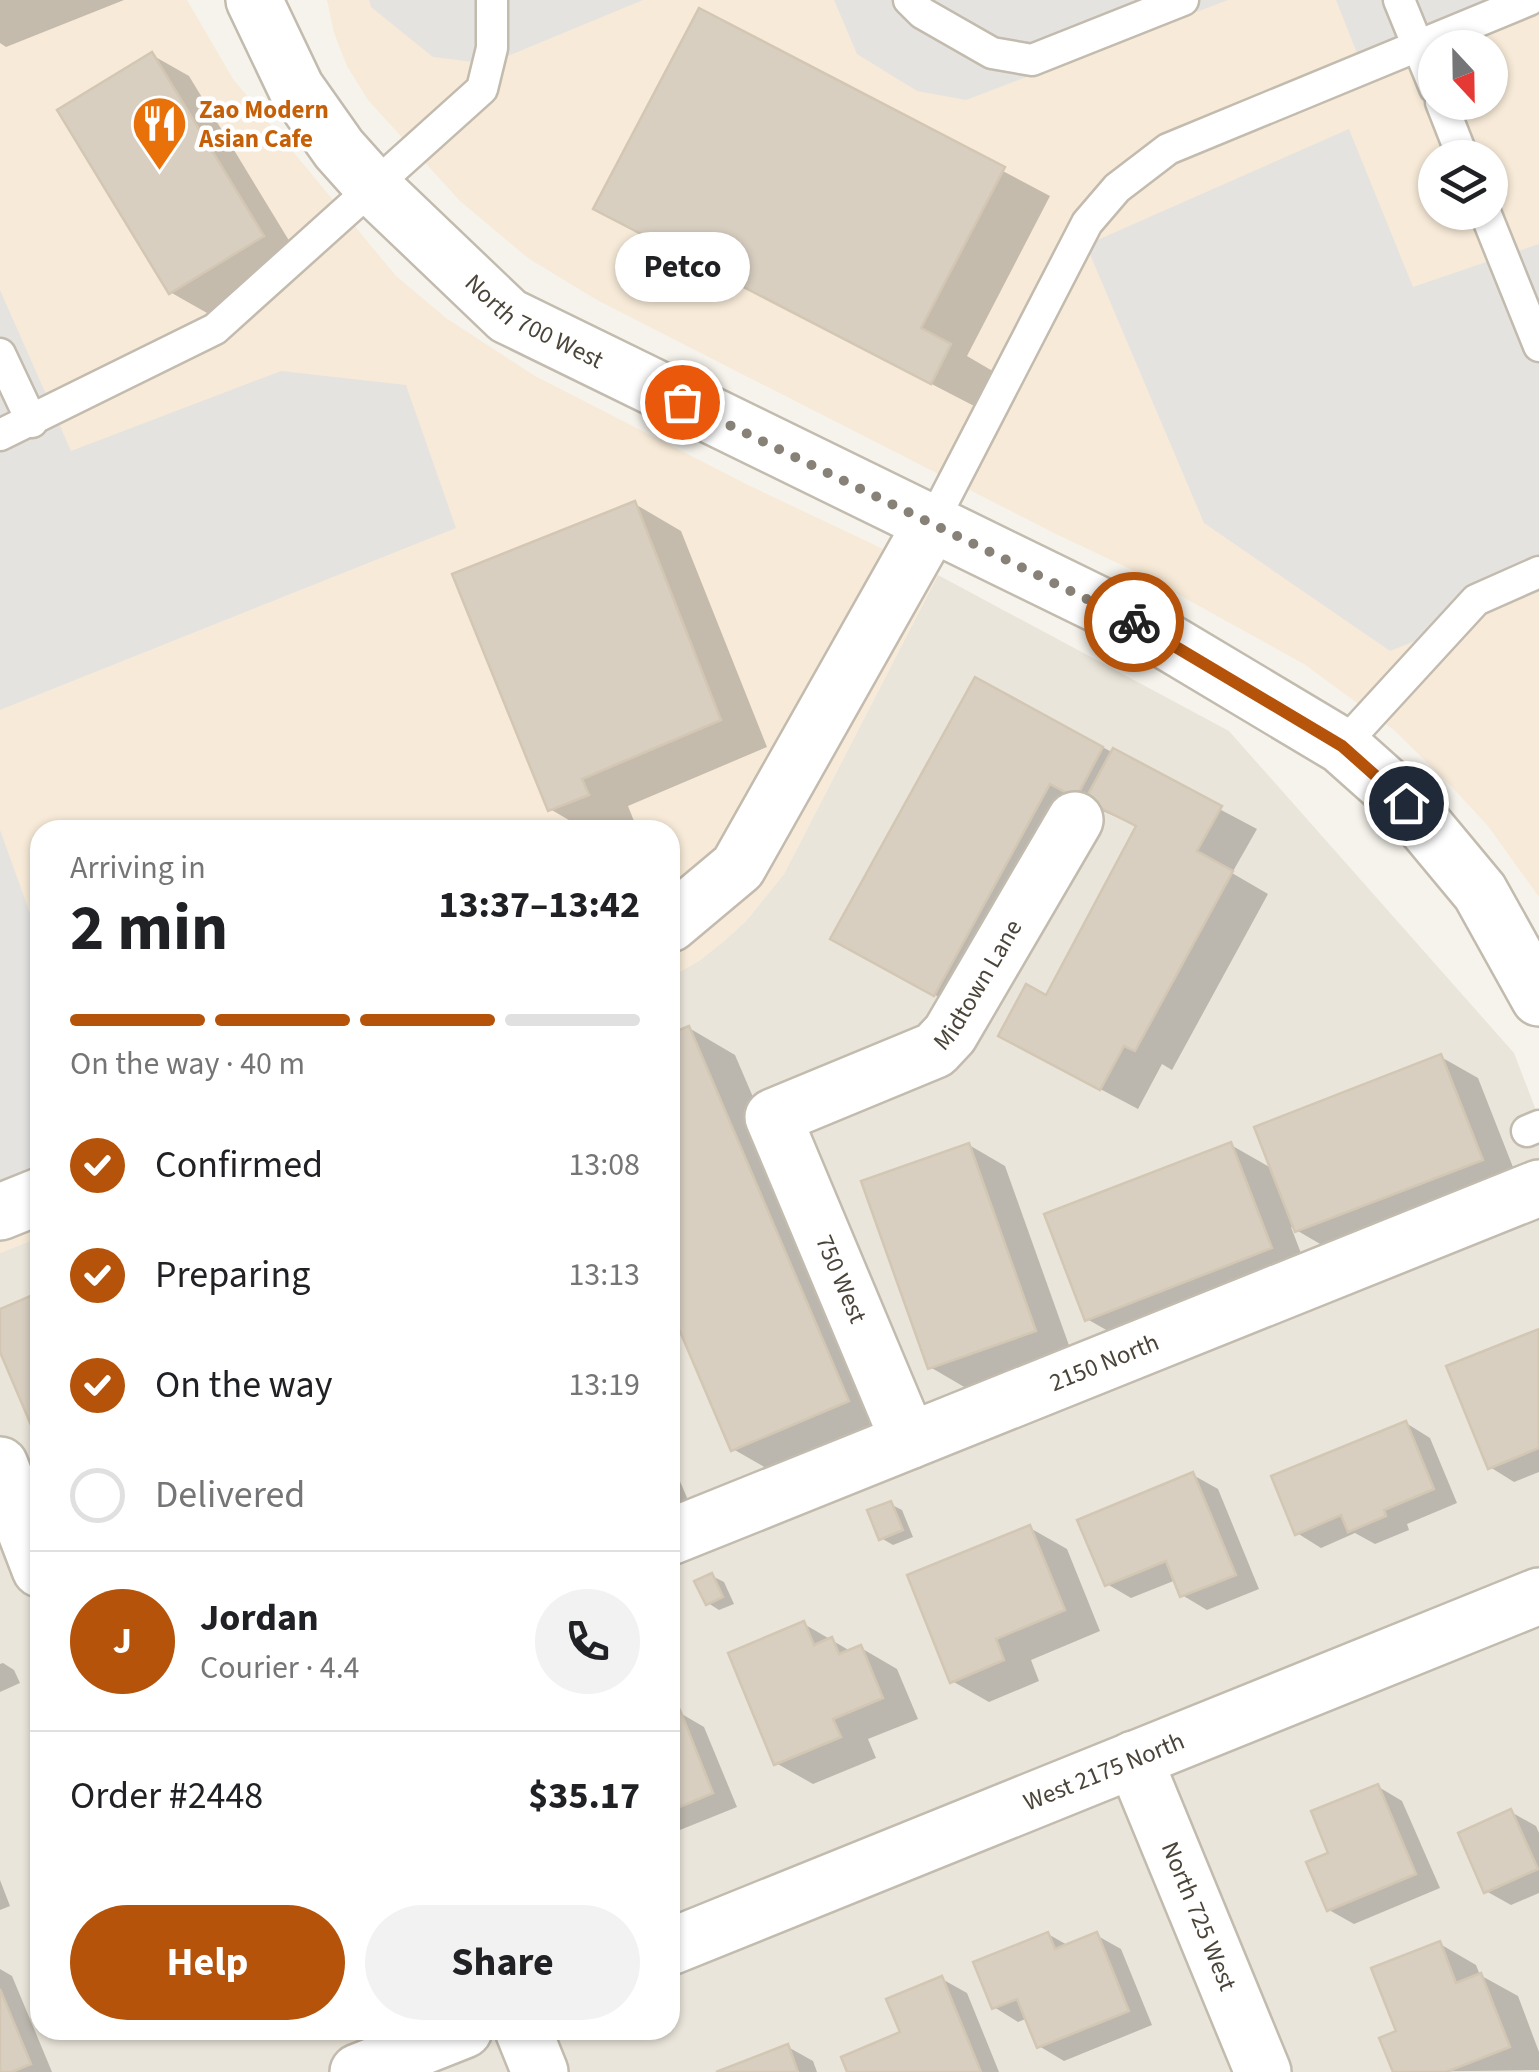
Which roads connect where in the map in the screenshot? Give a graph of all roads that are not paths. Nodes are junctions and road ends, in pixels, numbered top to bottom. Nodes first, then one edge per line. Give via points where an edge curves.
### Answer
1 (254, 0) edge
2 (492, 0) edge
3 (909, 0) edge
4 (1183, 0) edge
5 (1399, 0) edge
6 (1529, 0) edge
7 (1417, 44) junction
8 (372, 187) junction
9 (1492, 230) edge
10 (1539, 346) edge
11 (0, 354) edge
12 (32, 422) junction
13 (0, 435) edge
14 (931, 526) junction
15 (1539, 572) edge
16 (1342, 746) junction
17 (1075, 820) dead end
18 (680, 916) edge
19 (1539, 998) edge
20 (774, 1117) joint
21 (1539, 1188) edge
22 (30, 1200) edge
23 (0, 1212) edge
24 (909, 1442) junction
25 (0, 1465) edge
26 (680, 1534) edge
27 (30, 1543) edge
28 (1539, 1596) edge
29 (1134, 1760) junction
30 (680, 1943) edge
31 (439, 2040) edge
32 (527, 2040) edge
33 (358, 2072) edge
34 (540, 2072) edge
35 (1263, 2072) edge

1 - 8 street, North 700 West via 296,88
2 - 8 lane via 492,48 482,89
3 - 4 lane via 992,53 1032,60
5 - 7 lane
6 - 7 lane
7 - 14 lane via 1168,149 1117,188 1087,223
8 - 12 lane via 215,329
8 - 14 street, North 700 West via 508,316
9 - 10 lane
11 - 12 lane
12 - 13 lane
14 - 16 street, North 700 West via 1138,624
14 - 18 street via 738,867
15 - 16 lane via 1476,600
16 - 19 street, North 700 West via 1406,803 1480,892
17 - 20 street, Midtown Lane via 936,1050
20 - 24 street, 750 West
21 - 24 street, 2150 North
22 - 23 street
24 - 26 street, 2150 North
25 - 27 street
28 - 29 street, West 2175 North
29 - 30 street, West 2175 North
29 - 35 street, North 725 West
31 - 33 street
32 - 34 street

